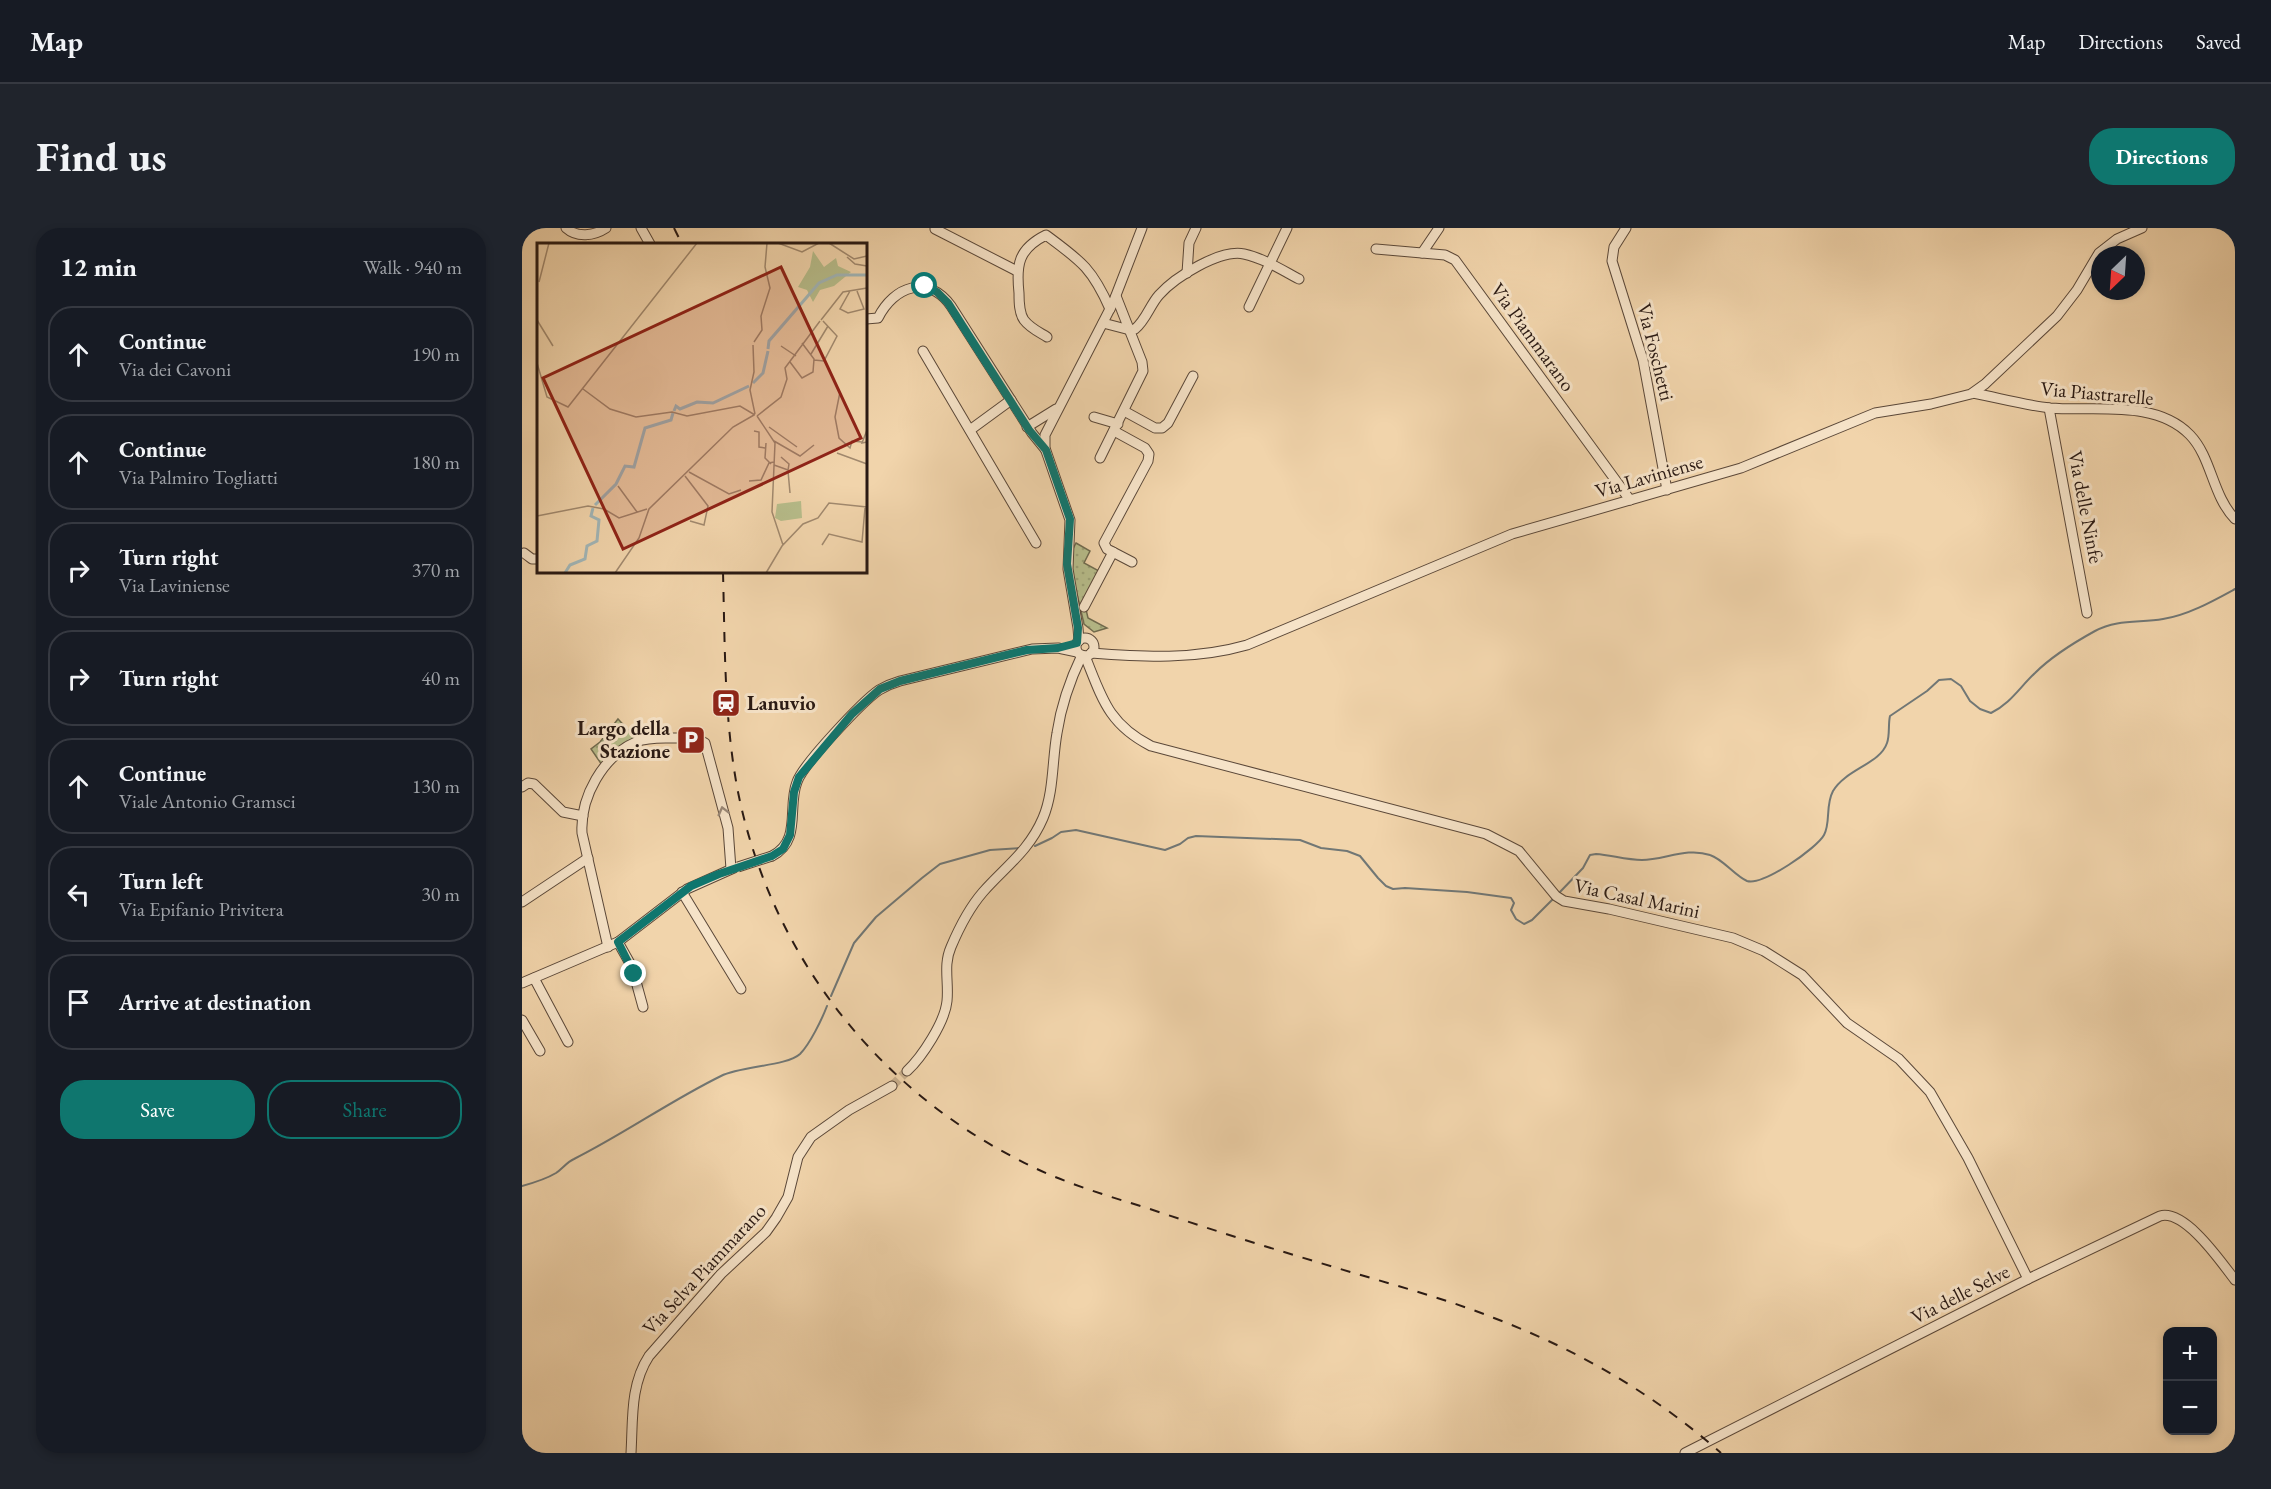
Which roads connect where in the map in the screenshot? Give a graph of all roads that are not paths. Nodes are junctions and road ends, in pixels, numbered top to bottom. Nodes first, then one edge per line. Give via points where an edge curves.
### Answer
1 (566, 228) edge
2 (606, 228) edge
3 (642, 228) edge
4 (1142, 228) edge
5 (1196, 228) edge
6 (1287, 228) edge
7 (1438, 228) edge
8 (1626, 228) edge
9 (2142, 228) edge
10 (935, 229) edge
11 (1045, 231) edge
12 (650, 243) edge
13 (1376, 249) dead end
14 (1422, 253) junction
15 (1269, 264) junction
16 (1017, 271) junction
17 (1187, 273) junction
18 (1299, 279) dead end
19 (1116, 296) junction
20 (1249, 307) dead end
21 (1110, 309) junction
22 (867, 319) edge
23 (1103, 322) junction
24 (1128, 330) junction
25 (1047, 337) dead end
26 (923, 351) dead end
27 (1193, 376) dead end
28 (1973, 393) junction
29 (1011, 400) junction
30 (1057, 408) junction
31 (2049, 408) junction
32 (1124, 411) junction
33 (1094, 417) dead end
34 (1027, 427) junction
35 (1116, 428) junction
36 (970, 430) junction
37 (1046, 450) junction
38 (1100, 458) dead end
39 (1667, 490) junction
40 (1630, 500) junction
41 (2235, 519) edge
42 (1036, 543) dead end
43 (1113, 552) junction
44 (524, 554) dead end
45 (537, 559) edge
46 (1132, 562) dead end
47 (1084, 607) dead end
48 (2087, 613) dead end
49 (1084, 648) junction
50 (522, 787) edge
51 (583, 816) junction
52 (588, 858) junction
53 (735, 868) junction
54 (682, 892) junction
55 (522, 902) edge
56 (618, 942) junction
57 (608, 947) junction
58 (534, 978) junction
59 (522, 983) edge
60 (741, 988) dead end
61 (643, 1007) dead end
62 (522, 1020) edge
63 (568, 1042) dead end
64 (540, 1051) dead end
65 (907, 1071) tunnel mouth
66 (892, 1086) tunnel mouth
67 (2028, 1279) junction
68 (2235, 1280) edge
69 (631, 1453) edge
70 (1685, 1453) edge

1 - 2 street via 581,235
3 - 12 street
4 - 19 street
5 - 17 street via 1189,245
6 - 15 street
7 - 14 street
8 - 39 street, Via Foschetti via 1614,247 1613,265 1643,360
9 - 28 street, Via Laviniense via 2099,253 2057,316
10 - 16 street
11 - 16 street via 1024,253
11 - 21 street via 1089,269
13 - 14 street, Via Piammarano
14 - 40 street, Via Piammarano via 1445,255 1457,262
15 - 17 street via 1234,253
15 - 18 street
15 - 20 street
16 - 25 street via 1022,316 1030,327
17 - 24 street via 1160,294 1138,327
19 - 21 street
19 - 24 street
21 - 23 street
22 - 29 street via 878,318 904,290 918,286 934,290 951,306
23 - 24 street
23 - 30 street
24 - 32 street via 1143,371
26 - 36 street
27 - 32 street via 1162,428
28 - 31 street, Via Piastrarelle
28 - 39 street, Via Laviniense via 1875,413 1765,460
29 - 34 street
29 - 36 street
30 - 34 street
30 - 37 street via 1045,434
31 - 41 street, Via Piastrarelle via 2131,411 2172,422 2200,448 2218,493
31 - 48 street, Via delle Ninfe
32 - 35 street
33 - 35 street
34 - 37 street
35 - 38 street
35 - 43 street via 1150,456 1105,539 1105,546
36 - 42 street
37 - 49 street via 1070,519 1068,569
39 - 40 street, Via Laviniense
40 - 49 street, Via Laviniense via 1503,537 1239,647 1143,657
43 - 46 street
43 - 47 street
44 - 45 street
49 - 53 street, Via Laviniense, bridge via 1027,650 900,681 878,691 852,714 799,777 790,835 783,849
49 - 65 street via 1060,714 1044,816 1022,853 972,907 947,961 945,1010 923,1052
49 - 67 street, Via Casal Marini via 1110,714 1129,733 1151,746 1486,834 1519,851 1564,901 1733,938 1792,968 1815,986 1847,1023 1899,1059 1930,1092
50 - 51 street via 532,784 561,811
51 - 52 street via 582,833
53 -> 51 street via 707,746 699,740 651,739 638,742 611,759 595,782
52 - 55 street
52 - 57 street
53 - 54 street
54 - 56 street
54 - 60 street
56 - 57 street
56 - 61 street via 632,967
57 - 58 street
58 - 59 street
58 - 63 street
62 - 64 street
66 - 69 street, Via Selva Piammarano via 849,1110 808,1140 796,1162 788,1197 766,1232 721,1274 649,1356 637,1382
67 - 68 street, Via delle Selve via 2165,1215 2188,1226
67 - 70 street, Via delle Selve

